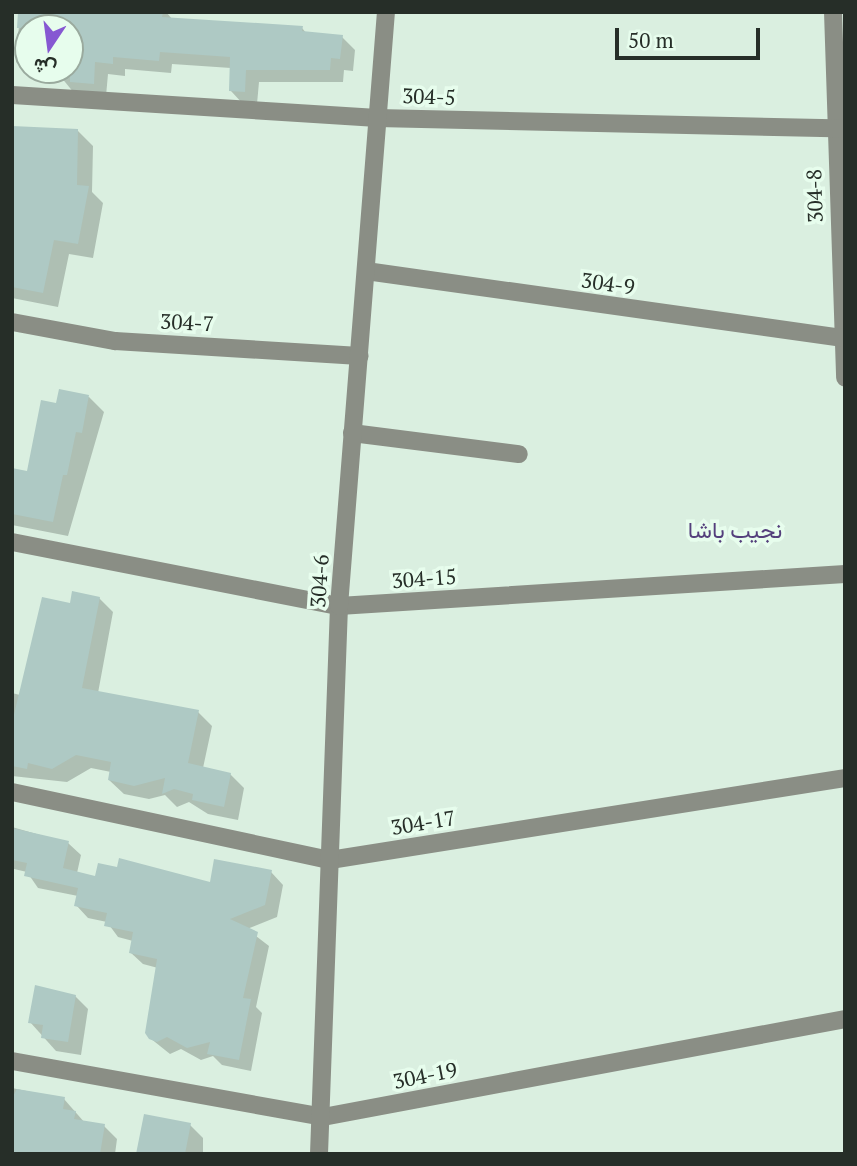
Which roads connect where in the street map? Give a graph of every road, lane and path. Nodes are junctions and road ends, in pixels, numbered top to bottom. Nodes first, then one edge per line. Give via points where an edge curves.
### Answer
1 (386, 12) edge
2 (833, 12) edge
3 (12, 94) edge
4 (377, 118) junction
5 (840, 130) edge
6 (366, 271) junction
7 (12, 322) edge
8 (843, 338) edge
9 (360, 356) junction
10 (845, 378) edge
11 (352, 433) junction
12 (519, 454) dead end
13 (12, 542) edge
14 (845, 574) edge
15 (340, 606) junction
16 (845, 778) edge
17 (12, 792) edge
18 (330, 860) junction
19 (845, 1019) edge
20 (12, 1061) edge
21 (323, 1117) junction
22 (319, 1154) edge

1 - 4 street, 304-6
2 - 5 street, 304-8
3 - 4 street, 304-5
4 - 5 street, 304-5
4 - 6 street, 304-6
5 - 8 street, 304-8
6 - 8 street, 304-9
6 - 9 street, 304-6
7 - 9 street, 304-7 via 115,341
8 - 10 street, 304-8
9 - 11 street, 304-6
11 - 12 street
11 - 15 street, 304-6
13 - 15 street, 304-15
14 - 15 street, 304-15
15 - 18 street, 304-6
16 - 18 street, 304-17
17 - 18 street, 304-17
18 - 21 street, 304-6
19 - 21 street, 304-19
20 - 21 street, 304-19
21 - 22 street, 304-6

